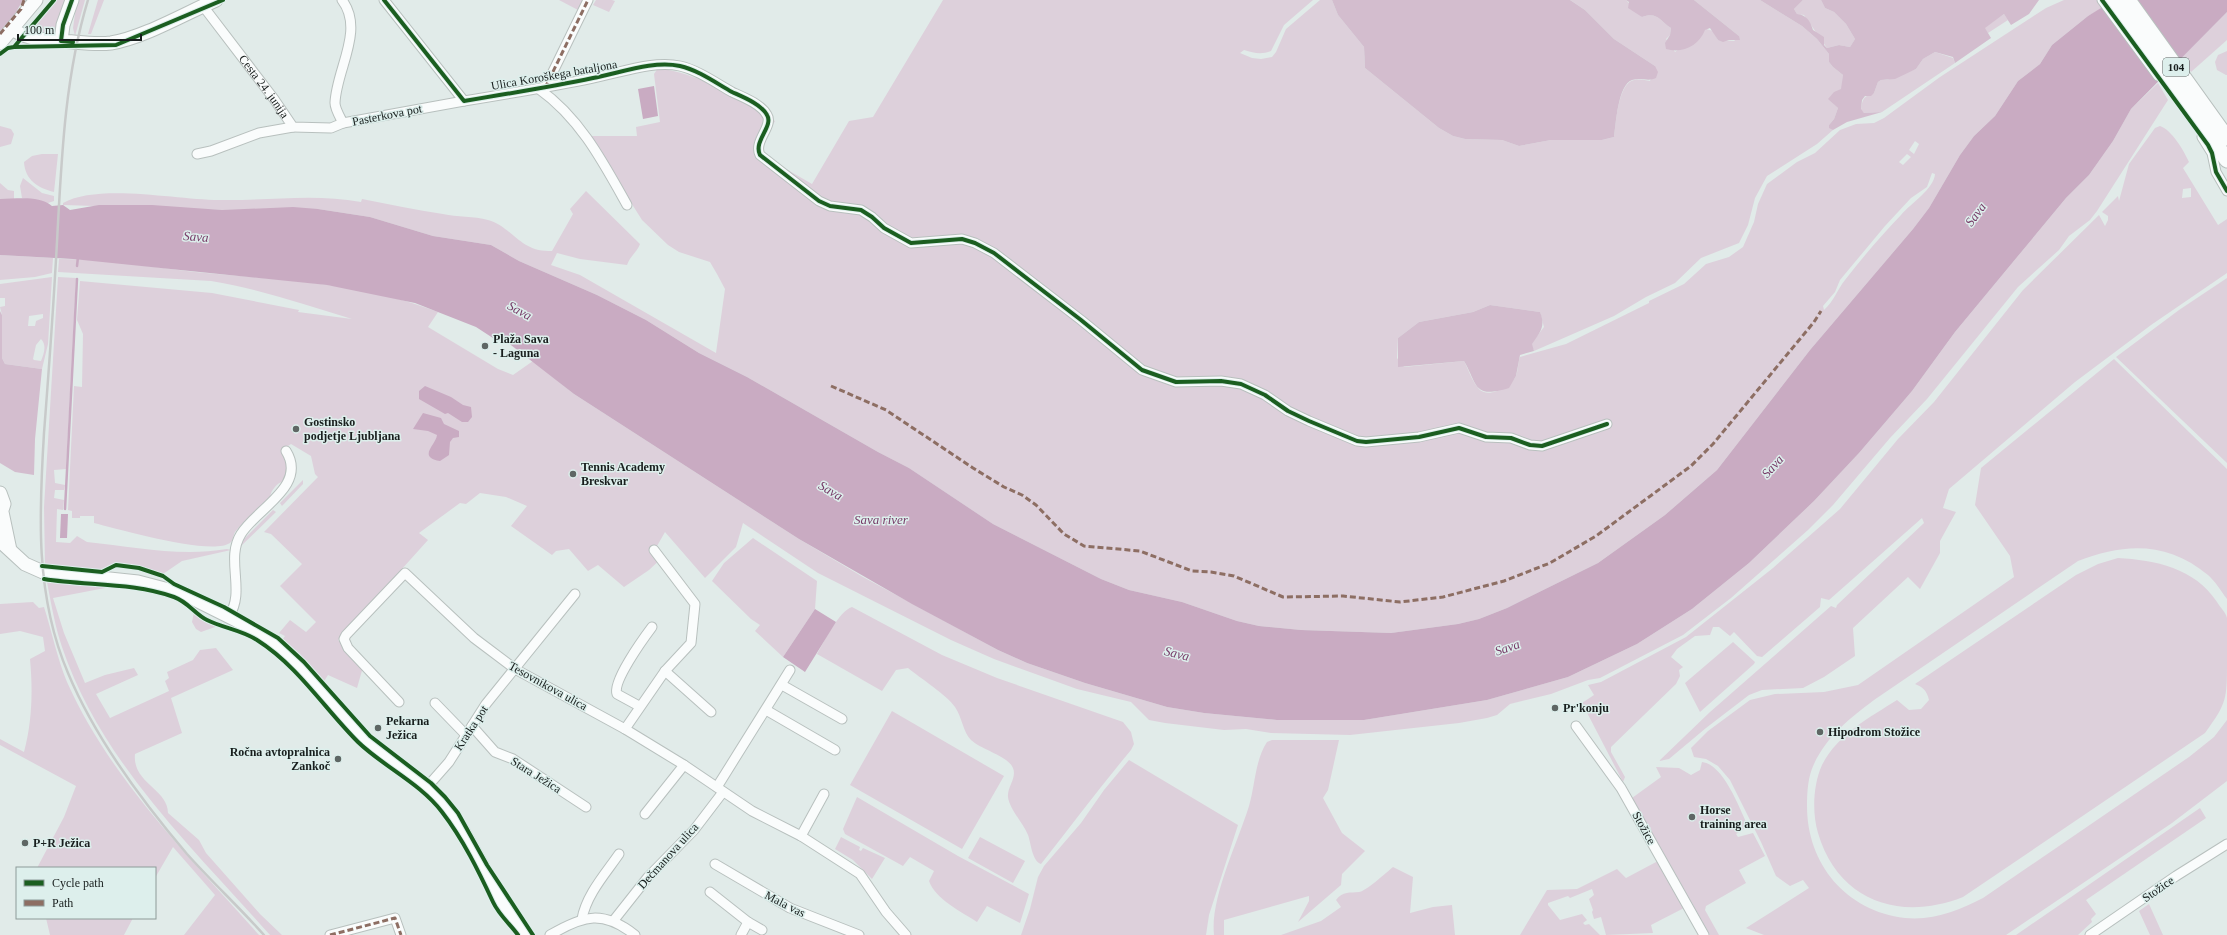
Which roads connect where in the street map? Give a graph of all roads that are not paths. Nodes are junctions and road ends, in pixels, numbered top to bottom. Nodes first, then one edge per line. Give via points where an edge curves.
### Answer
1 (36, 0) edge
2 (72, 0) edge
3 (216, 0) edge
4 (342, 0) edge
5 (384, 0) edge
6 (588, 0) edge
7 (2102, 0) edge
8 (2113, 0) edge
9 (2128, 0) edge
10 (203, 6) junction
11 (12, 29) junction
12 (61, 41) junction
13 (0, 43) edge
14 (542, 88) junction
15 (464, 101) junction
16 (343, 123) junction
17 (293, 127) junction
18 (2218, 140) edge
19 (197, 154) dead end
20 (2227, 160) edge
21 (2227, 191) edge
22 (627, 205) dead end
23 (1607, 424) dead end
24 (286, 451) dead end
25 (0, 493) edge
26 (1, 514) edge
27 (0, 541) edge
28 (10, 550) junction
29 (654, 550) dead end
30 (575, 594) dead end
31 (229, 616) junction
32 (652, 627) dead end
33 (515, 669) junction
34 (790, 670) dead end
35 (665, 671) junction
36 (782, 685) junction
37 (399, 702) dead end
38 (435, 703) dead end
39 (639, 706) junction
40 (766, 710) junction
41 (711, 712) dead end
42 (842, 719) dead end
43 (472, 726) junction
44 (1576, 726) dead end
45 (625, 729) junction
46 (466, 735) junction
47 (835, 750) dead end
48 (684, 765) junction
49 (427, 787) junction
50 (720, 789) junction
51 (824, 794) dead end
52 (586, 807) dead end
53 (645, 814) dead end
54 (801, 836) junction
55 (2227, 844) edge
56 (619, 854) dead end
57 (715, 864) dead end
58 (710, 892) dead end
59 (582, 919) junction
60 (614, 920) junction
61 (748, 922) junction
62 (762, 930) dead end
63 (330, 935) edge
64 (401, 935) edge
65 (525, 935) edge
66 (550, 935) edge
67 (635, 935) edge
68 (741, 935) edge
69 (859, 935) edge
70 (906, 935) edge
71 (1704, 935) edge
72 (2090, 935) edge

1 - 11 main road
2 - 12 main road via 63,25
3 - 10 main road
4 - 16 street, Pasterkova pot via 350,13 351,29 335,105
5 - 15 street
6 - 14 street, Ulica Koroškega bataljona
7 - 18 street
8 - 18 main road, 104
9 - 18 main road, 104
10 - 12 main road via 120,41
10 - 17 street, Cesta 24. junija
11 - 12 main road via 23,37
11 - 13 main road
14 - 15 street, Ulica Koroškega bataljona
14 - 22 street, Ulica Koroškega bataljona via 575,121
14 - 23 street, Ulica Koroškega bataljona via 659,65 680,66 748,99 765,111 769,117 758,147 761,158 819,201 830,206 861,210 911,244 962,239 994,253 1132,363 1152,375 1176,382 1229,381 1241,384 1265,395 1288,411 1345,437 1366,442 1419,437 1459,428 1486,437 1511,438 1530,445 1542,446
15 - 16 street, Pasterkova pot
16 - 17 street, Cesta 24. junija via 331,128
17 - 19 street via 259,133
18 - 20 main road, 104
18 - 21 street via 2212,153 2216,172
24 - 31 street via 292,466 290,481 243,530 238,540 235,560 237,599
25 - 26 main road via 4,502
26 - 28 main road
27 - 28 main road
28 - 31 main road via 25,564 38,571 153,584 184,594
29 - 35 street via 695,604 691,643
30 - 33 street, Kratka pot
31 - 49 main road via 256,631 286,653 363,737
32 - 39 street via 617,685 618,694
33 - 37 street, Tesovnikova ulica via 474,638 404,572 344,639 348,648
33 - 43 street, Kratka pot via 486,704
33 - 45 street, Tesovnikova ulica
34 - 36 street
35 - 39 street
35 - 41 street
36 - 40 street
36 - 42 street
38 - 46 street
39 - 45 street
40 - 47 street
40 - 50 street
43 - 46 street, Kratka pot
43 - 52 street, Stara Ježica via 495,752 513,759
44 - 71 street, Stožice via 1621,788
45 - 48 street, Tesovnikova ulica
46 - 49 street, Kratka pot via 449,762
48 - 50 street, Tesovnikova ulica
48 - 53 street
49 - 65 main road via 461,828 500,898
50 - 54 street, Tesovnikova ulica via 752,811
50 - 60 street, Dečmanova ulica via 694,830 648,877
51 - 54 street
54 - 70 street, Tesovnikova ulica via 860,874 886,912
55 - 72 street, Stožice
56 - 59 street via 592,893
57 - 69 street, Mala vas via 790,908
58 - 61 street
59 - 60 street
59 - 66 street
60 - 67 street
61 - 62 street
61 - 68 street
63 - 64 street via 395,918

